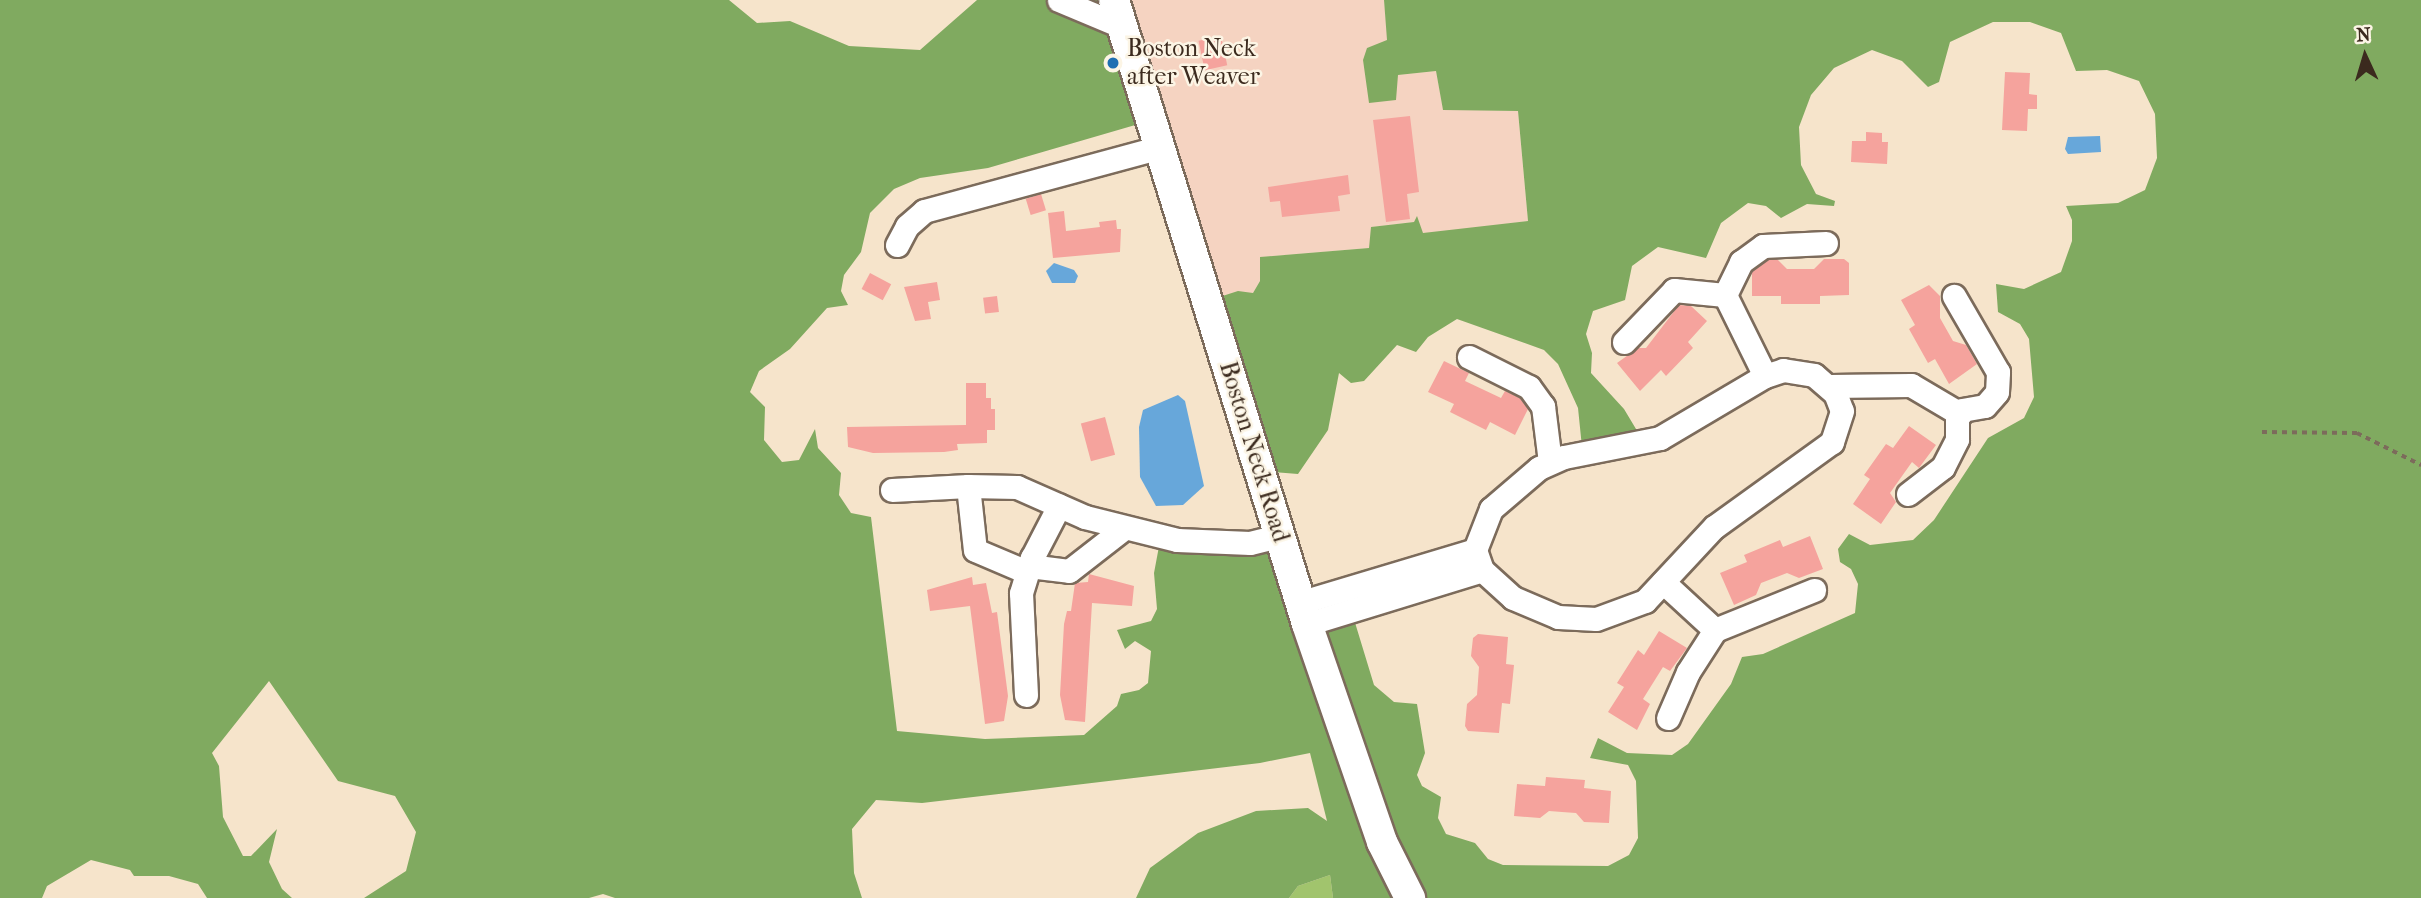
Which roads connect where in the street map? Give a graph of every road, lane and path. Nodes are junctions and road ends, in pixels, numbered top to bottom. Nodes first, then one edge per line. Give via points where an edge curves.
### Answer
1 (1059, 0) edge
2 (1118, 13) edge
3 (1158, 148) junction
4 (1826, 243) dead end
5 (897, 245) dead end
6 (1725, 295) junction
7 (1954, 296) dead end
8 (1624, 342) dead end
9 (1469, 356) dead end
10 (1765, 376) junction
11 (1830, 386) junction
12 (1960, 414) junction
13 (2262, 432) dead end
14 (1550, 462) junction
15 (2421, 465) edge
16 (968, 486) junction
17 (892, 489) dead end
18 (1908, 494) dead end
19 (1059, 506) junction
20 (1124, 529) junction
21 (1279, 536) junction
22 (1478, 560) junction
23 (1028, 569) junction
24 (1663, 582) junction
25 (1814, 590) dead end
26 (1304, 613) junction
27 (1715, 630) junction
28 (1026, 695) dead end
29 (1668, 718) dead end
30 (1410, 898) edge

1 - 2 street
2 - 3 main road, Boston Neck Road
3 - 5 street via 924,211 907,226
3 - 21 main road, Boston Neck Road
4 - 6 street via 1763,246 1741,262
6 - 8 street via 1674,290
6 - 10 street
7 - 12 street via 1998,372 1997,392 1985,406
9 - 14 street via 1529,387 1543,406
10 - 11 street via 1783,370 1805,372
10 - 14 street via 1660,438
11 - 12 street via 1911,385
11 - 24 street via 1842,411 1832,442 1714,527
12 - 18 street via 1957,439 1943,467
13 - 15 path via 2357,433
14 - 22 street via 1518,482 1491,509
16 - 17 street
16 - 19 street via 1017,487
16 - 23 street via 975,550
19 - 20 street
19 - 23 street
20 - 21 street via 1211,543
20 - 23 street via 1069,571
21 - 26 main road, Boston Neck Road
22 - 24 street via 1513,598 1545,614 1574,620 1633,608
22 - 26 street
23 - 28 street via 1020,619
24 - 27 street
25 - 27 street
26 - 30 main road, Boston Neck Road via 1382,842
27 - 29 street via 1688,672

